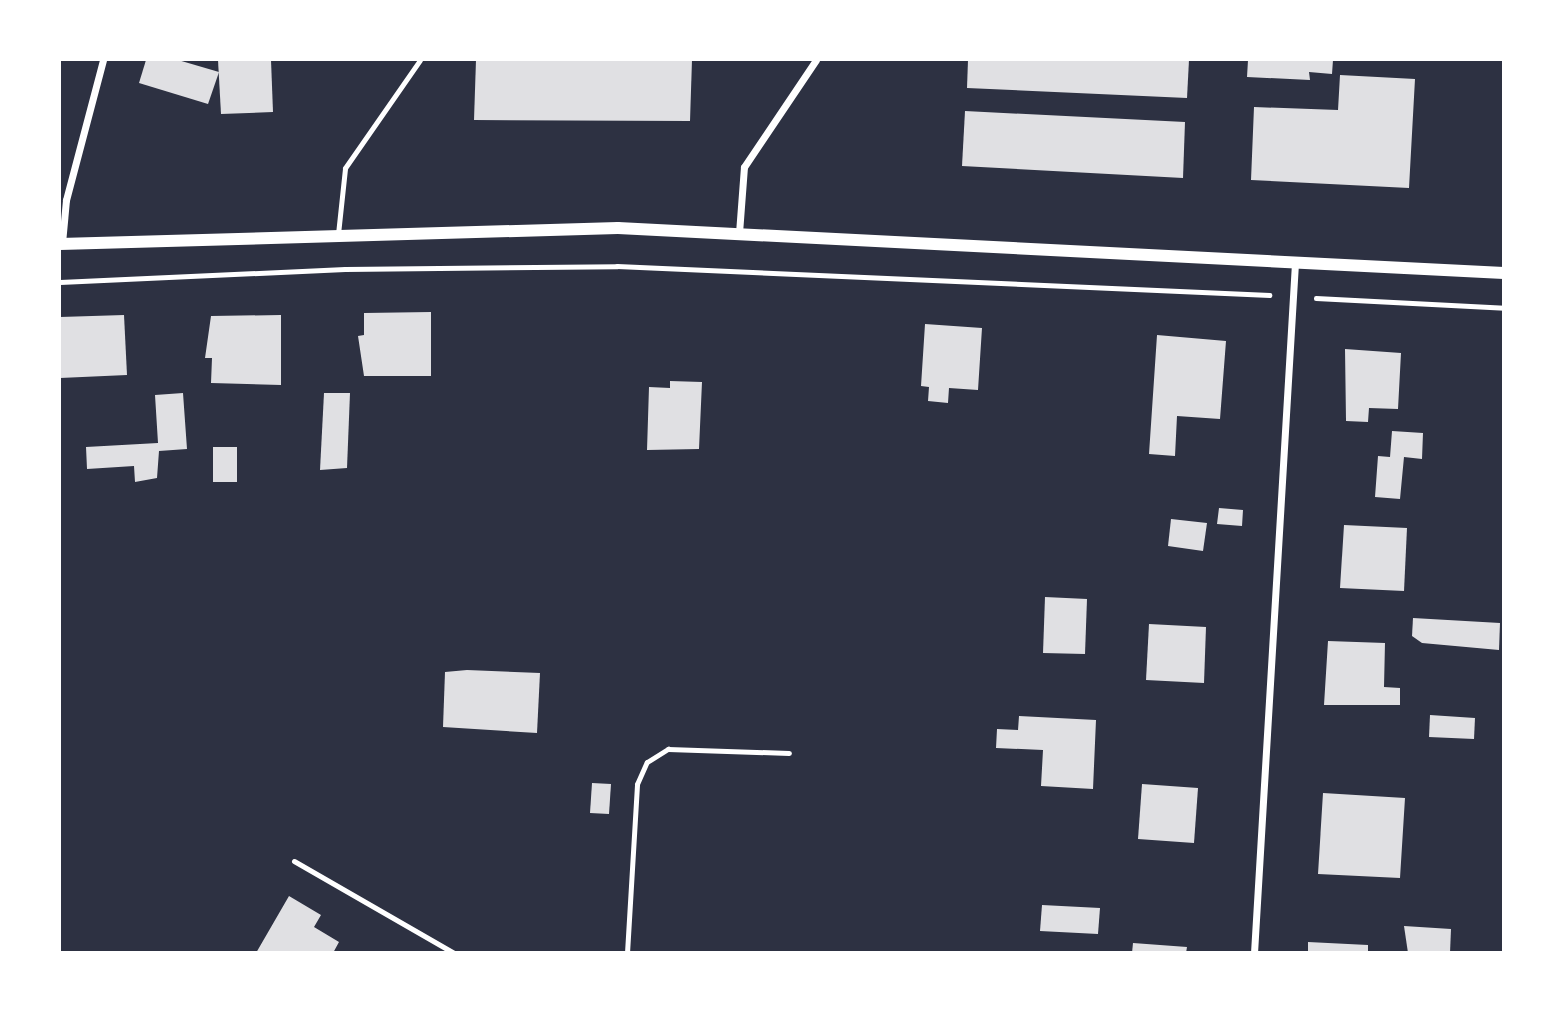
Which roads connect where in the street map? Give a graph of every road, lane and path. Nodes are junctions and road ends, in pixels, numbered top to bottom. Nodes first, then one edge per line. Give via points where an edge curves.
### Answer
1 (103, 60) edge
2 (421, 60) edge
3 (816, 60) edge
4 (739, 233) junction
5 (338, 234) junction
6 (61, 244) edge
7 (1295, 261) junction
8 (1503, 273) edge
9 (60, 282) edge
10 (1293, 297) junction
11 (1503, 308) edge
12 (789, 753) dead end
13 (294, 861) dead end
14 (454, 953) edge
15 (627, 953) edge
16 (1254, 953) edge

1 - 6 street via 66,201
2 - 5 lane via 345,168
3 - 4 street via 744,167
4 - 5 street
4 - 7 street
5 - 6 street
7 - 8 street
7 - 10 street
9 - 10 path via 345,269 617,266
10 - 11 path
10 - 16 street
12 - 15 lane via 668,749 647,762 636,784
13 - 14 lane

